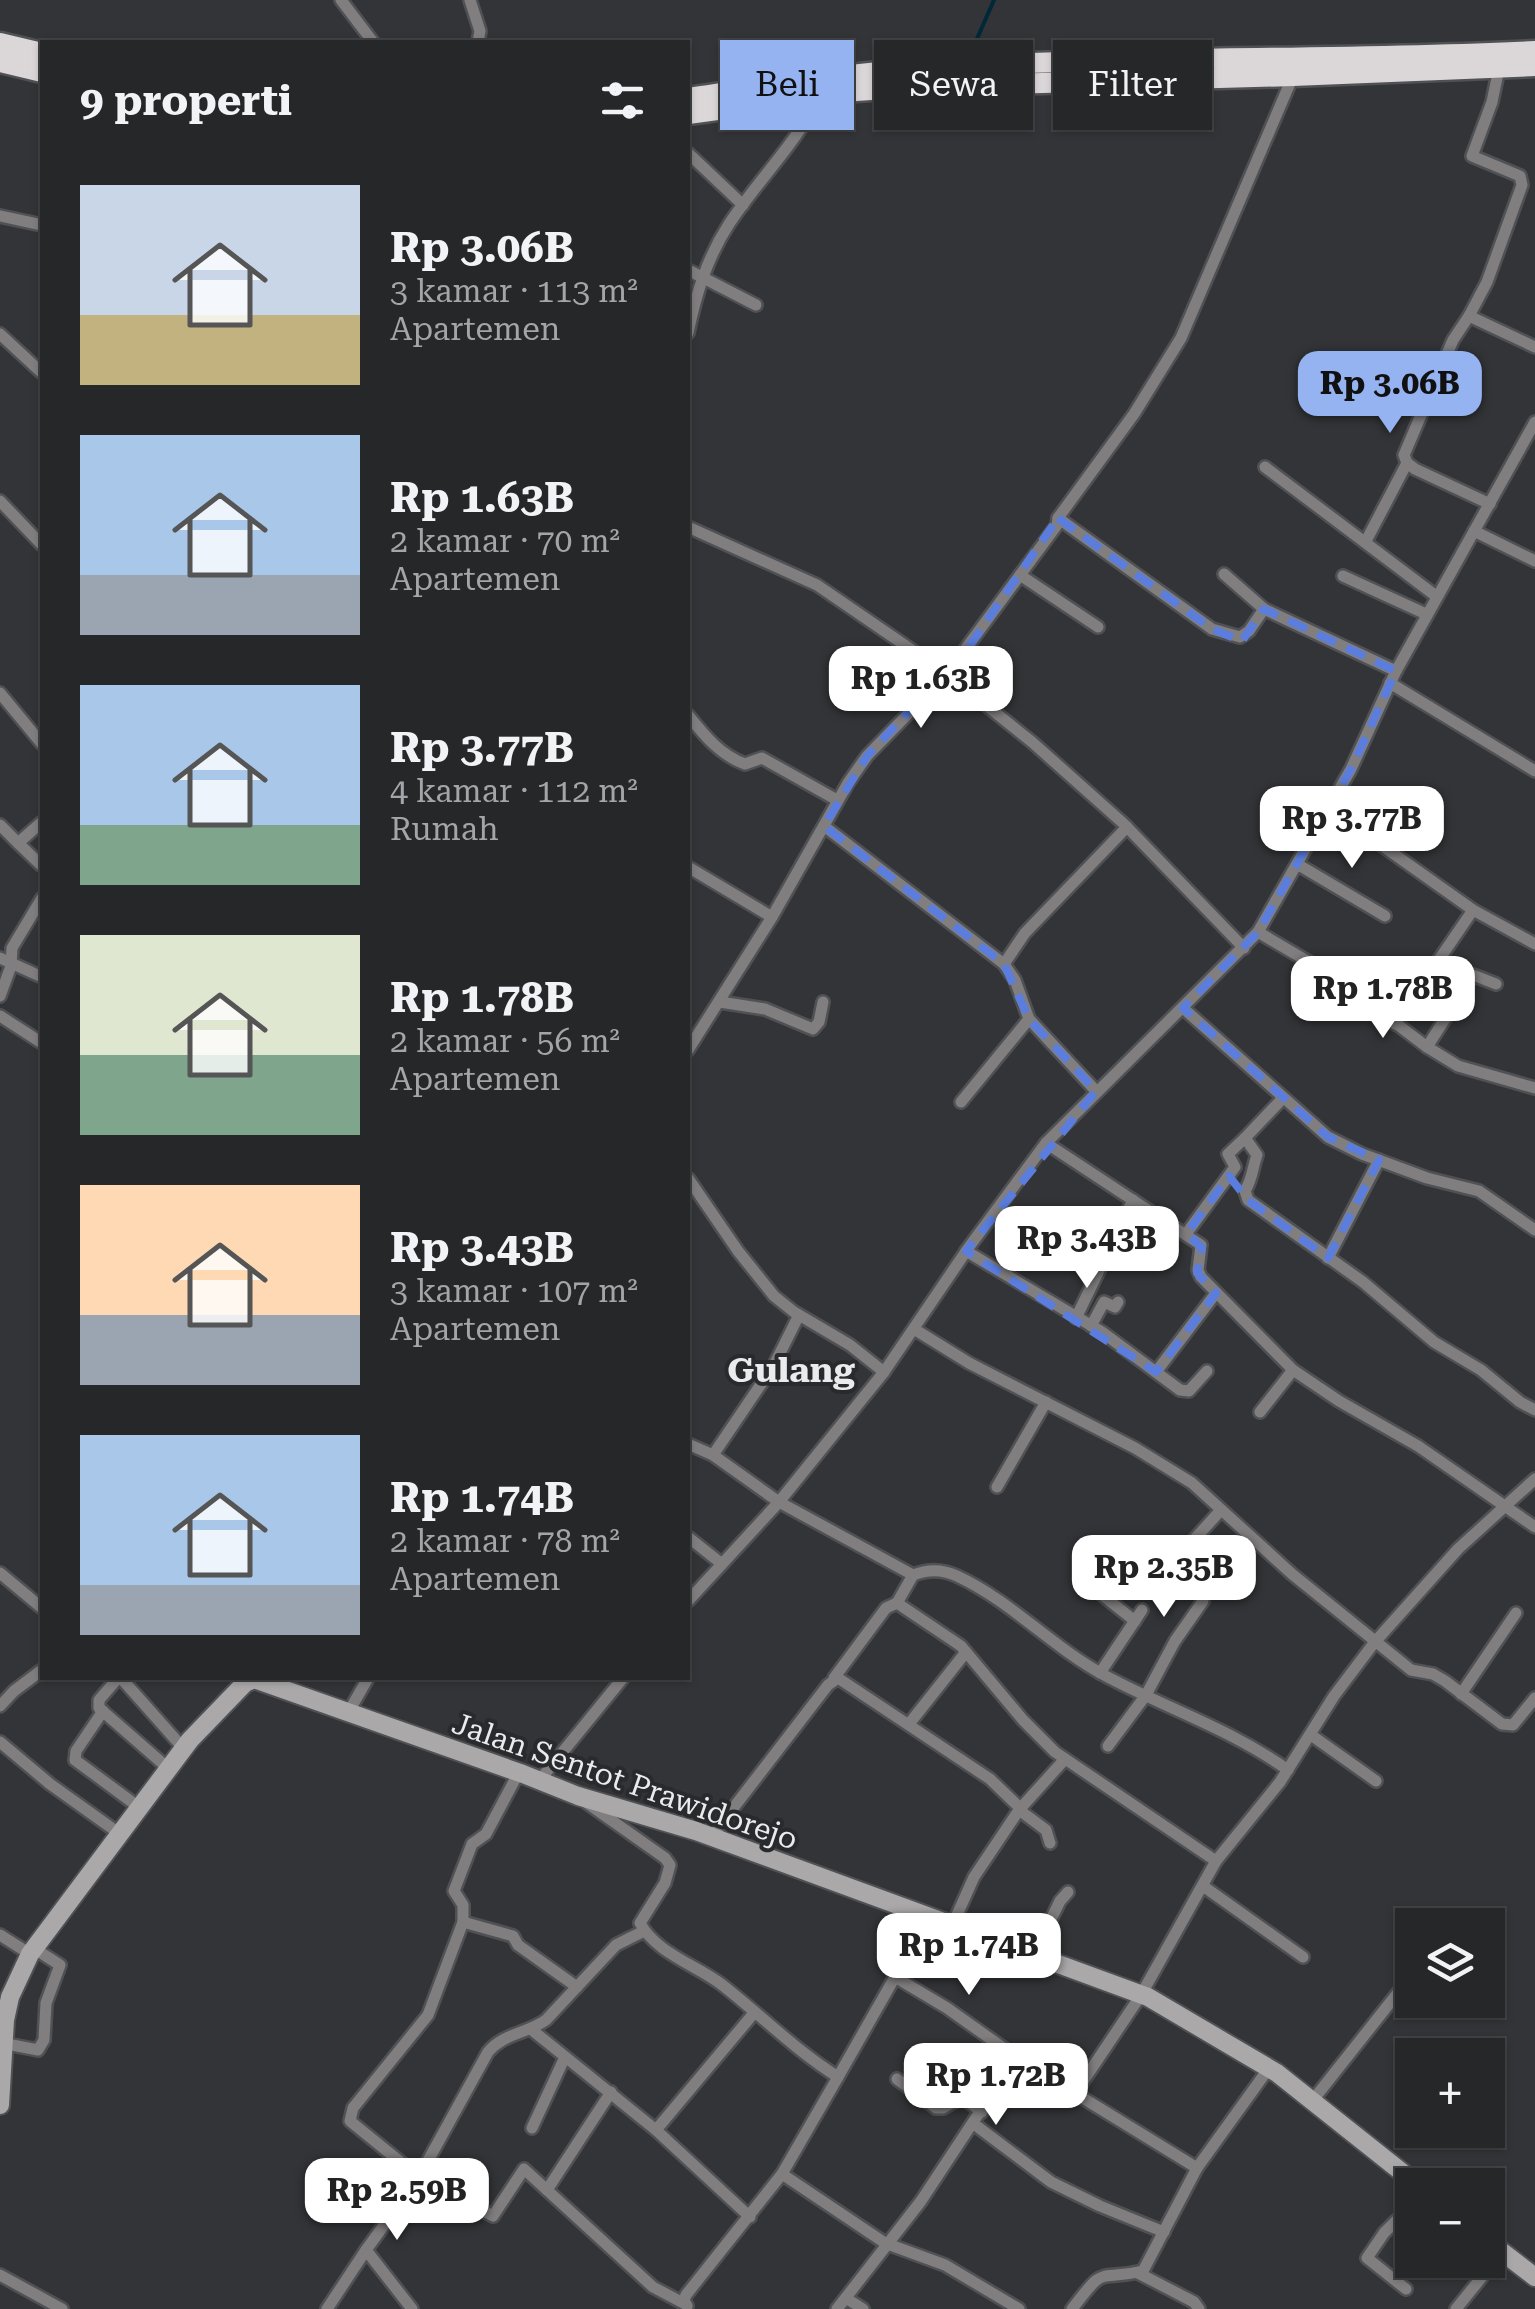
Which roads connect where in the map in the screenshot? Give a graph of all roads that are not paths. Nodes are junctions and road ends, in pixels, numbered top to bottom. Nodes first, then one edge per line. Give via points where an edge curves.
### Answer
1 (341, 0) edge
2 (470, 0) edge
3 (371, 40) edge
4 (478, 40) edge
5 (0, 42) edge
6 (1535, 51) edge
7 (33, 60) edge
8 (0, 62) edge
9 (1535, 66) edge
10 (1499, 68) junction
11 (1033, 73) edge
12 (874, 74) edge
13 (1033, 74) edge
14 (1293, 76) junction
15 (690, 98) edge
16 (720, 110) edge
17 (690, 114) edge
18 (801, 130) edge
19 (690, 155) edge
20 (743, 205) junction
21 (0, 216) edge
22 (40, 225) edge
23 (690, 271) edge
24 (702, 277) junction
25 (756, 306) dead end
26 (1469, 316) junction
27 (690, 325) edge
28 (0, 334) edge
29 (1535, 347) edge
30 (40, 371) edge
31 (1535, 422) edge
32 (1407, 463) junction
33 (1265, 467) dead end
34 (0, 501) edge
35 (1490, 504) junction
36 (1058, 518) junction
37 (690, 527) edge
38 (1474, 531) junction
39 (1366, 541) junction
40 (40, 543) edge
41 (1535, 560) edge
42 (1020, 574) junction
43 (1224, 574) dead end
44 (1342, 576) dead end
45 (1436, 596) junction
46 (1264, 609) junction
47 (1426, 614) junction
48 (1098, 628) dead end
49 (947, 674) junction
50 (1393, 677) junction
51 (0, 693) edge
52 (690, 718) edge
53 (40, 742) edge
54 (1535, 771) edge
55 (837, 800) junction
56 (1329, 808) junction
57 (40, 824) edge
58 (0, 825) edge
59 (824, 826) junction
60 (1127, 827) junction
61 (18, 843) junction
62 (40, 864) edge
63 (1298, 864) junction
64 (690, 868) edge
65 (40, 901) edge
66 (1473, 910) junction
67 (1385, 916) dead end
68 (772, 918) junction
69 (1258, 932) junction
70 (1535, 944) edge
71 (1244, 948) junction
72 (6, 960) edge
73 (1004, 964) junction
74 (40, 976) edge
75 (1496, 984) dead end
76 (0, 996) edge
77 (720, 1002) junction
78 (823, 1002) dead end
79 (1182, 1008) junction
80 (0, 1016) edge
81 (1029, 1019) junction
82 (1395, 1024) junction
83 (40, 1042) edge
84 (690, 1047) edge
85 (1427, 1047) junction
86 (1535, 1088) edge
87 (1096, 1091) junction
88 (1283, 1098) junction
89 (961, 1102) dead end
90 (1244, 1138) junction
91 (1046, 1143) junction
92 (1379, 1160) junction
93 (690, 1188) edge
94 (1133, 1200) junction
95 (1535, 1230) edge
96 (1186, 1234) junction
97 (966, 1251) junction
98 (1328, 1258) junction
99 (1216, 1293) junction
100 (1118, 1302) dead end
101 (799, 1315) junction
102 (1076, 1318) junction
103 (1091, 1326) junction
104 (914, 1328) junction
105 (1293, 1370) junction
106 (1207, 1371) dead end
107 (884, 1372) junction
108 (1156, 1372) junction
109 (1046, 1402) junction
110 (1535, 1410) edge
111 (1260, 1412) dead end
112 (690, 1445) edge
113 (713, 1455) junction
114 (1535, 1479) edge
115 (998, 1487) dead end
116 (779, 1502) junction
117 (1502, 1506) junction
118 (1221, 1510) junction
119 (1535, 1526) edge
120 (690, 1538) edge
121 (1181, 1554) dead end
122 (722, 1564) junction
123 (1195, 1566) dead end
124 (0, 1572) edge
125 (913, 1575) junction
126 (1082, 1579) dead end
127 (690, 1599) edge
128 (897, 1603) junction
129 (40, 1606) edge
130 (1516, 1613) dead end
131 (1374, 1643) junction
132 (966, 1652) junction
133 (40, 1672) edge
134 (1100, 1673) junction
135 (834, 1678) junction
136 (118, 1680) edge
137 (122, 1680) edge
138 (250, 1680) edge
139 (259, 1680) edge
140 (367, 1680) edge
141 (621, 1680) edge
142 (1146, 1694) junction
143 (1461, 1694) junction
144 (1535, 1698) edge
145 (0, 1706) edge
146 (103, 1712) junction
147 (348, 1712) junction
148 (908, 1724) junction
149 (1311, 1735) junction
150 (0, 1742) edge
151 (1108, 1746) dead end
152 (184, 1749) junction
153 (1065, 1759) junction
154 (169, 1769) junction
155 (1288, 1770) junction
156 (519, 1772) junction
157 (1376, 1780) dead end
158 (540, 1781) junction
159 (578, 1796) junction
160 (140, 1808) junction
161 (1019, 1810) junction
162 (120, 1834) junction
163 (712, 1836) junction
164 (1050, 1843) dead end
165 (1216, 1861) junction
166 (1202, 1886) junction
167 (1068, 1892) dead end
168 (464, 1922) junction
169 (943, 1923) junction
170 (644, 1931) junction
171 (0, 1935) edge
172 (36, 1952) junction
173 (1034, 1954) junction
174 (1303, 1957) dead end
175 (895, 1977) junction
176 (577, 1987) junction
177 (1141, 1995) junction
178 (1395, 1996) edge
179 (754, 2013) junction
180 (532, 2030) junction
181 (5, 2044) edge
182 (565, 2057) junction
183 (1016, 2057) junction
184 (1269, 2068) junction
185 (838, 2077) junction
186 (897, 2079) dead end
187 (611, 2092) junction
188 (1076, 2092) junction
189 (1312, 2100) junction
190 (0, 2104) edge
191 (982, 2112) junction
192 (974, 2124) junction
193 (532, 2128) dead end
194 (656, 2130) junction
195 (1197, 2168) junction
196 (1397, 2168) edge
197 (782, 2174) junction
198 (419, 2177) junction
199 (547, 2190) junction
200 (750, 2217) junction
201 (1395, 2222) edge
202 (1164, 2232) junction
203 (886, 2243) junction
204 (366, 2250) junction
205 (1505, 2254) edge
206 (1138, 2272) junction
207 (0, 2275) edge
208 (1535, 2277) edge
209 (1475, 2278) edge
210 (1406, 2289) dead end
211 (846, 2298) junction
212 (688, 2306) edge
213 (62, 2309) edge
214 (326, 2309) edge
215 (412, 2309) edge
216 (837, 2309) edge
217 (863, 2309) edge
218 (1020, 2309) edge
219 (1072, 2309) edge
220 (1199, 2309) edge
221 (1456, 2309) edge

1 - 3 street
2 - 4 street
5 - 7 highway
6 - 11 highway
7 - 8 highway
9 - 10 highway
10 - 14 highway
10 - 26 street via 1472,156 1520,176 1522,186
12 - 15 highway
13 - 14 highway
14 - 36 street via 1182,338
16 - 17 highway
18 - 20 street
19 - 20 street
20 - 24 street
21 - 22 street
23 - 24 street
24 - 25 street
24 - 27 street
26 - 29 street
26 - 32 street via 1404,454
28 - 30 street
31 - 35 street
32 - 35 street
32 - 39 street
33 - 39 street
34 - 40 street
35 - 38 street
36 - 42 street
36 - 46 street via 1212,629 1240,637
37 - 49 street via 817,585
38 - 41 street
38 - 45 street
39 - 45 street
42 - 48 street
42 - 49 street
43 - 46 street
44 - 47 street
45 - 47 street
46 - 50 street
47 - 50 street
49 - 55 street via 868,756
49 - 60 street
50 - 54 street
50 - 56 street
51 - 53 street
52 - 55 street via 733,760 762,758
55 - 59 street
56 - 63 street
56 - 66 street
57 - 61 street
58 - 61 street
59 - 68 street
59 - 73 street
60 - 71 street
60 - 73 street via 1025,933
61 - 62 street
63 - 67 street
63 - 69 street
64 - 68 street
65 - 72 street
66 - 70 street
66 - 82 street
68 - 77 street
69 - 71 street
69 - 82 street via 1336,978
71 - 79 street
72 - 74 street
72 - 76 street
73 - 81 street
75 - 85 street via 1473,975
77 - 78 street via 765,1008 813,1029
77 - 84 street
79 - 87 street
79 - 88 street
80 - 83 street
81 - 87 street
81 - 89 street
82 - 85 street
85 - 86 street via 1458,1066
87 - 91 street
88 - 90 street
88 - 92 street via 1328,1137
90 - 96 street via 1228,1154 1236,1168
90 - 98 street via 1257,1155 1244,1195
91 - 94 street
91 - 97 street
92 - 95 street via 1479,1192
92 - 98 street
93 - 101 street via 774,1296
94 - 96 street
94 - 102 street
96 - 99 street via 1201,1244 1198,1270
97 - 102 street
97 - 104 street
98 - 110 street
99 - 105 street
99 - 108 street
100 - 103 street via 1104,1302
101 - 107 street
101 - 113 street
102 - 103 street
103 - 108 street
104 - 107 street
104 - 109 street
105 - 111 street
105 - 117 street
106 - 108 street via 1186,1392
107 - 116 street
109 - 115 street
109 - 118 street via 1135,1448
112 - 113 street
113 - 116 street
114 - 117 street
116 - 122 street
116 - 125 street
117 - 119 street
117 - 131 street
118 - 121 street
118 - 131 street
120 - 122 street
122 - 127 street
123 - 142 street via 1203,1601
124 - 129 street
125 - 128 street
125 - 134 street via 936,1570 966,1580
126 - 134 street via 1138,1616
128 - 132 street
128 - 135 street via 886,1608
130 - 143 street
131 - 143 street via 1410,1670 1432,1674
131 - 149 street
132 - 148 street
132 - 153 street via 1022,1720
133 - 145 street
134 - 142 street
135 - 148 street
135 - 163 street
136 - 146 street via 100,1700
137 - 152 street
138 - 152 main road, Jalan Sentot Prawidorejo
139 - 147 main road, Jalan Sentot Prawidorejo
140 - 147 street
141 - 158 street
142 - 151 street
142 - 155 street
143 - 144 street via 1513,1725
146 - 154 street
146 - 160 street via 74,1760
147 - 156 main road, Jalan Sentot Prawidorejo
148 - 161 street via 990,1779
149 - 155 street
149 - 157 street
150 - 162 street
152 - 154 main road, Jalan Sentot Prawidorejo
153 - 161 street
153 - 165 street
154 - 160 main road, Jalan Sentot Prawidorejo
155 - 165 street
156 - 158 main road, Jalan Sentot Prawidorejo
156 - 168 street via 486,1834 472,1844 454,1891
158 - 159 main road, Jalan Sentot Prawidorejo
159 - 163 main road, Jalan Sentot Prawidorejo
159 - 170 street via 670,1865 640,1923
160 - 162 main road, Jalan Sentot Prawidorejo
161 - 164 street via 1046,1830
161 - 169 street
162 - 172 main road, Jalan Sentot Prawidorejo
163 - 169 main road, Jalan Sentot Prawidorejo
165 - 166 street
166 - 174 street
166 - 177 street
167 - 173 street
168 - 176 street via 513,1936
168 - 198 street via 428,2015 350,2114 352,2126
169 - 173 main road, Jalan Sentot Prawidorejo
169 - 175 street
170 - 176 street via 616,1945
170 - 179 street
171 - 172 street
172 - 181 main road, Jalan Sentot Prawidorejo via 10,1997
172 - 181 street via 60,1965 46,2003 44,2040 38,2050
173 - 177 main road, Jalan Sentot Prawidorejo
175 - 183 street
175 - 185 street
176 - 180 street
177 - 184 main road, Jalan Sentot Prawidorejo
177 - 188 street
178 - 189 street
179 - 185 street
179 - 194 street
180 - 182 street
180 - 198 street via 497,2041 488,2052
181 - 190 main road, Jalan Sentot Prawidorejo
182 - 187 street
182 - 193 street
183 - 188 street
183 - 191 street
184 - 189 main road, Jalan Sentot Prawidorejo
184 - 195 street
185 - 197 street
186 - 191 street via 936,2108 962,2097
187 - 194 street
187 - 199 street
188 - 195 street
189 - 196 main road, Jalan Sentot Prawidorejo
191 - 192 street
192 - 202 street via 1051,2182
192 - 203 street
194 - 200 street
195 - 202 street
197 - 200 street
197 - 203 street
198 - 199 street via 495,2216 524,2169
198 - 204 street
199 - 212 street via 652,2287
200 - 212 street via 686,2294
201 - 210 street via 1367,2258
202 - 206 street
203 - 211 street
203 - 218 street via 944,2265
204 - 214 street
204 - 215 street
205 - 208 main road
206 - 219 street via 1096,2278
206 - 220 street
207 - 213 street
209 - 221 street
211 - 216 street
211 - 217 street

